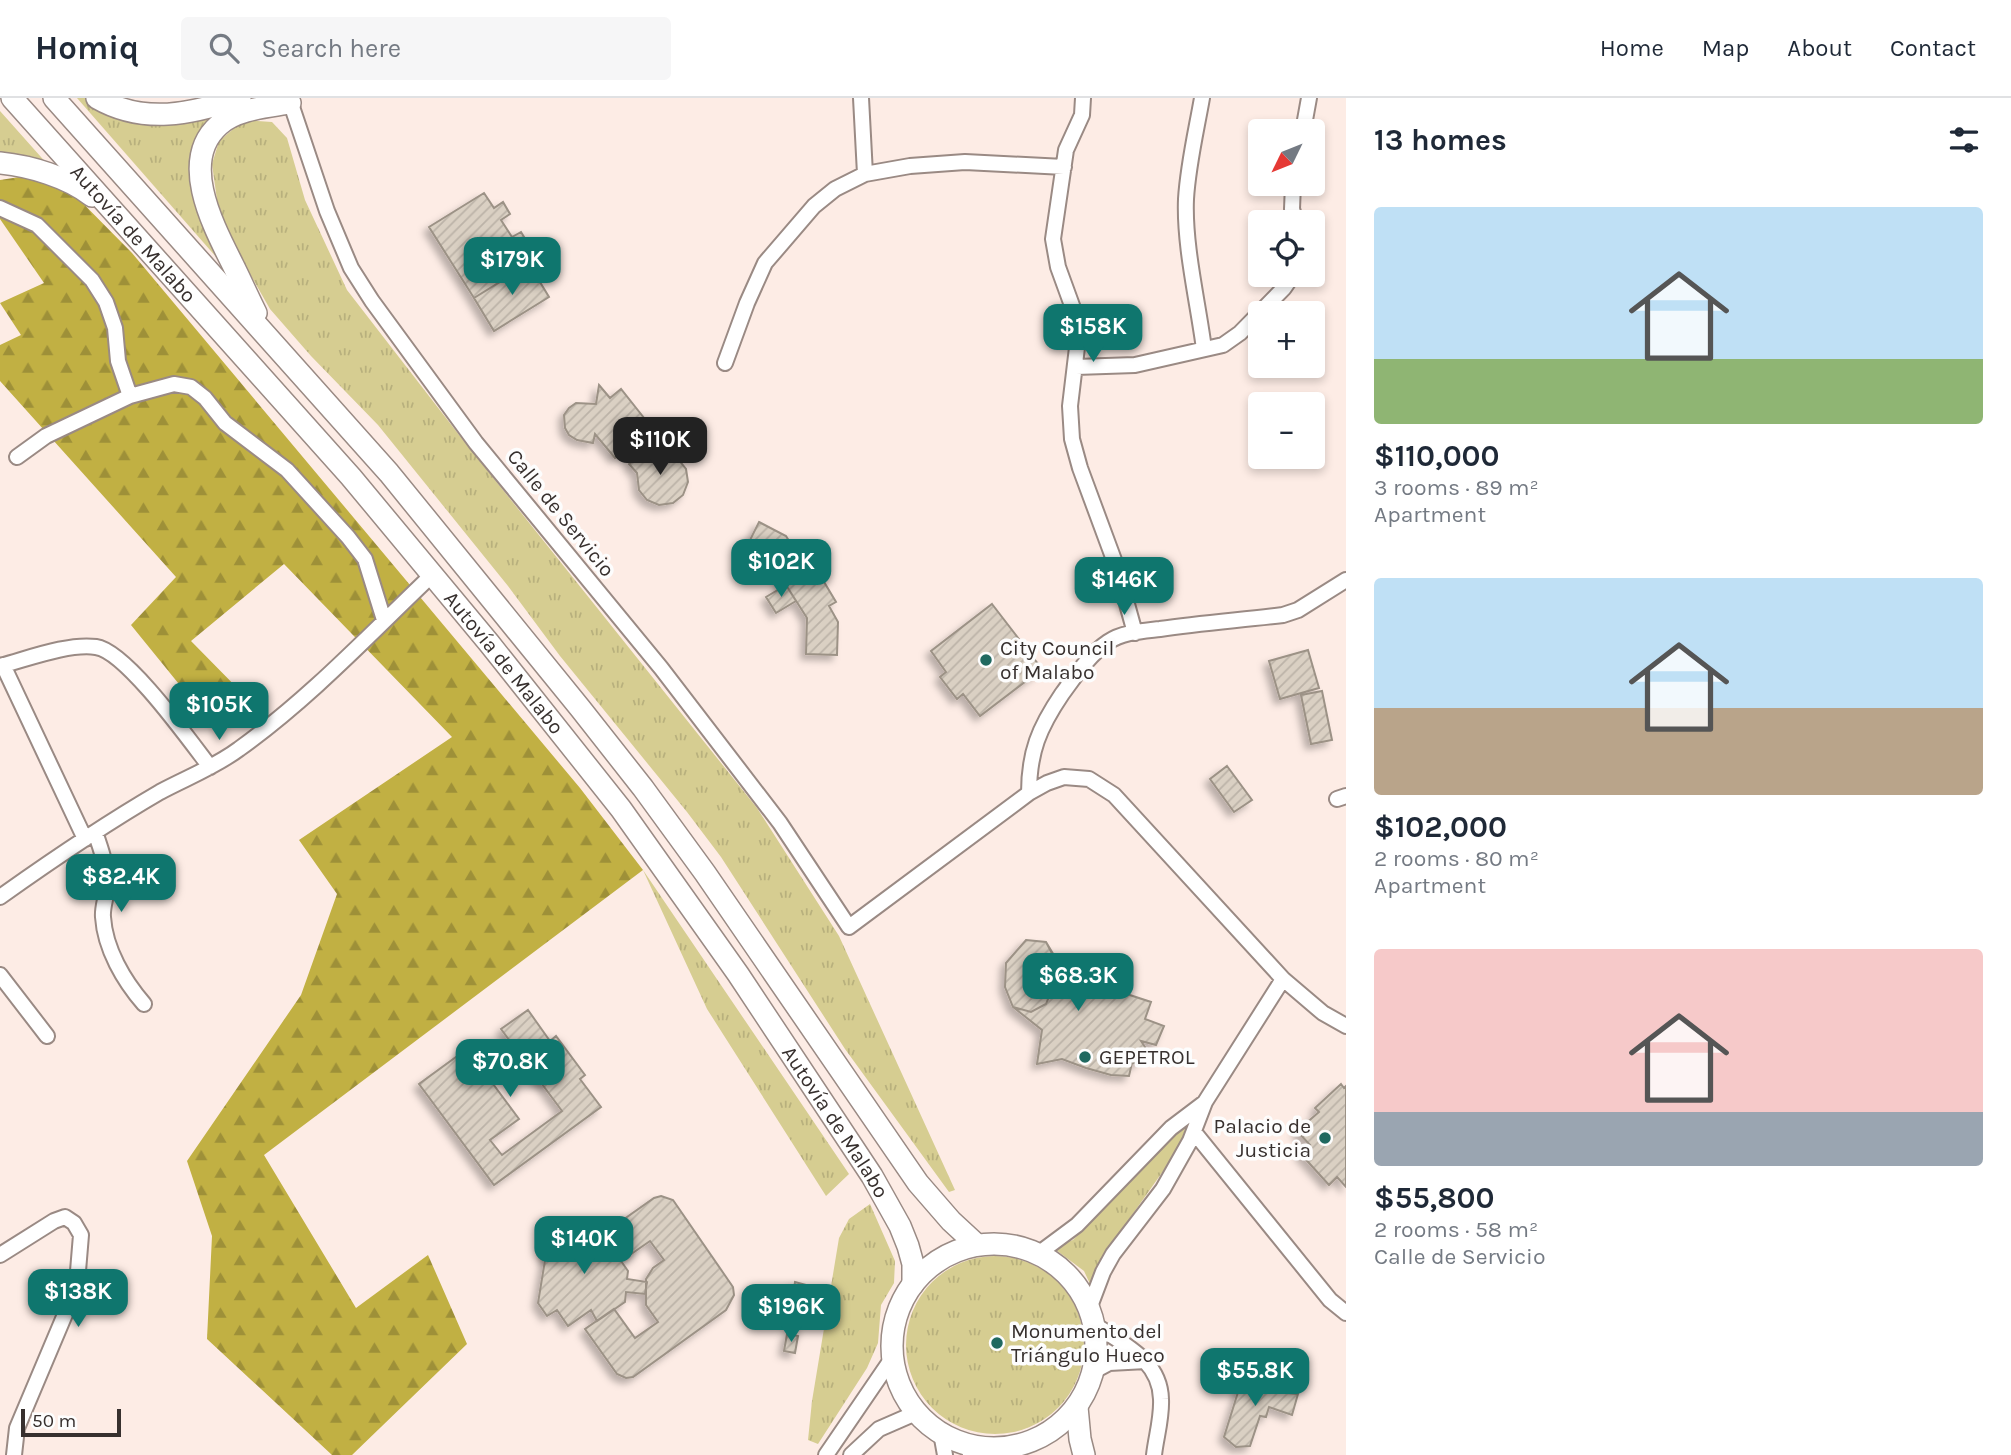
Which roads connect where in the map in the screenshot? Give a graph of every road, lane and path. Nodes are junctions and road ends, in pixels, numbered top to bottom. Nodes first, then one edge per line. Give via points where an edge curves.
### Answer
1 (12, 98) edge
2 (54, 98) edge
3 (97, 98) edge
4 (240, 98) edge
5 (861, 98) edge
6 (1083, 98) edge
7 (1202, 98) edge
8 (1309, 98) edge
9 (289, 100) edge
10 (1305, 119) edge
11 (0, 163) edge
12 (1064, 167) junction
13 (865, 174) junction
14 (0, 208) edge
15 (117, 215) junction
16 (1285, 287) edge
17 (275, 345) junction
18 (1204, 349) junction
19 (725, 363) dead end
20 (1076, 367) junction
21 (130, 396) junction
22 (17, 457) dead end
23 (432, 575) junction
24 (1346, 580) edge
25 (384, 620) junction
26 (1135, 633) junction
27 (2, 665) edge
28 (210, 767) junction
29 (1030, 793) junction
30 (90, 835) junction
31 (0, 897) edge
32 (0, 975) edge
33 (1283, 979) junction
34 (144, 1004) dead end
35 (1346, 1026) edge
36 (47, 1036) dead end
37 (1205, 1102) junction
38 (1194, 1132) junction
39 (977, 1245) junction
40 (1038, 1254) junction
41 (0, 1255) edge
42 (913, 1284) junction
43 (1346, 1313) edge
44 (1092, 1316) junction
45 (893, 1357) junction
46 (1146, 1360) junction
47 (1094, 1371) junction
48 (1077, 1407) junction
49 (918, 1412) junction
50 (941, 1433) junction
51 (970, 1450) edge
52 (1006, 1451) edge
53 (14, 1455) edge
54 (827, 1455) edge
55 (851, 1455) edge
56 (945, 1455) edge
57 (1084, 1455) edge
58 (1154, 1455) edge

1 - 15 highway, Autovía de Malabo
2 - 17 highway, Autovía de Malabo
3 - 4 highway via 130,112 155,115 181,114
5 - 13 street
6 - 12 street via 1082,115 1066,150
7 - 18 street via 1186,202
8 - 10 street
9 - 17 highway via 219,125 201,158 206,206 218,238
9 - 29 street, Calle de Servicio via 327,211 351,268 372,301 477,443 661,668 780,823 849,928
11 - 15 highway via 68,182
12 - 13 street via 965,162
12 - 20 street via 1053,239 1074,311
13 - 19 street via 814,206 765,263
14 - 21 street via 37,225 92,280 106,302
15 - 23 highway, Autovía de Malabo via 351,477
16 - 18 street via 1240,333 1223,345
17 - 39 highway, Autovía de Malabo via 389,473 635,778 918,1182
18 - 20 street via 1135,365
20 - 26 street via 1070,406 1072,439
21 - 22 street via 46,436
21 - 25 street via 174,384 191,387 205,398 225,424 287,471 348,537 365,559
23 - 25 street
23 - 42 highway, Autovía de Malabo via 621,809 738,974 881,1191 908,1246
24 - 26 street via 1283,615
25 - 28 street via 278,719
26 - 29 street via 1111,640 1094,653 1048,714 1032,752
27 - 28 street via 73,647 97,647 124,664 154,695
27 - 30 street
28 - 30 street
29 - 33 street via 1063,778 1089,779 1102,785
30 - 31 street
30 - 34 street via 104,860 103,917 110,945 124,981
32 - 36 street
33 - 35 street
33 - 37 street
37 - 38 street
37 - 40 street via 1162,1136 1077,1226
38 - 43 street via 1330,1300
38 - 44 street via 1163,1189 1103,1272
39 - 40 highway via 1008,1245
39 - 42 highway via 935,1262
40 - 44 highway via 1074,1282
41 - 53 street via 65,1217 81,1236 78,1271 66,1312 17,1427
42 - 45 highway via 894,1326
44 - 46 street
44 - 47 highway
45 - 49 highway via 901,1386
45 - 54 street
46 - 47 street via 1119,1362
46 - 58 street via 1159,1384 1161,1400
47 - 48 highway
48 - 52 highway via 1051,1431
48 - 57 highway
49 - 50 highway
49 - 55 street via 879,1429
50 - 51 highway
50 - 56 street
51 - 52 highway

